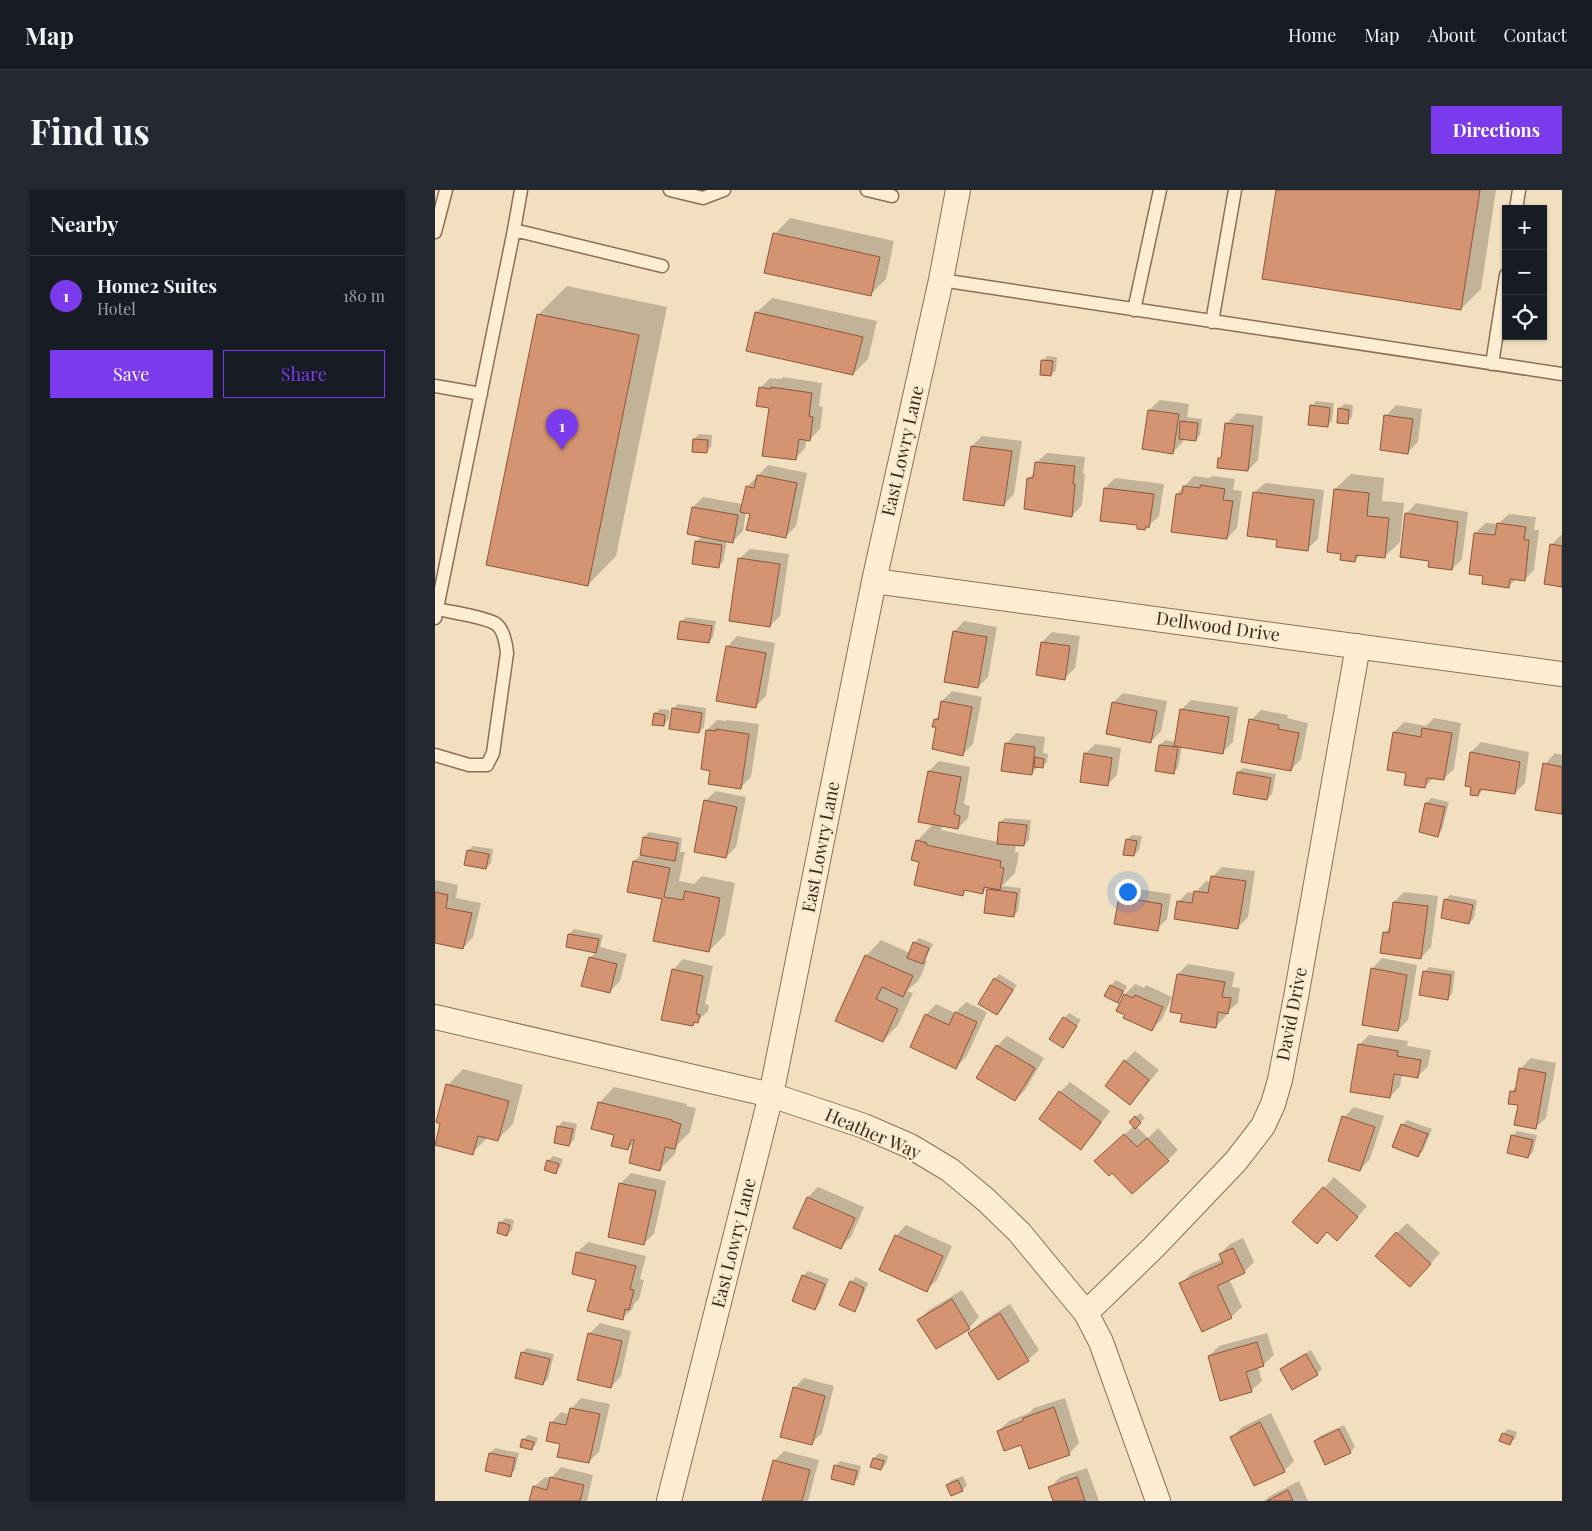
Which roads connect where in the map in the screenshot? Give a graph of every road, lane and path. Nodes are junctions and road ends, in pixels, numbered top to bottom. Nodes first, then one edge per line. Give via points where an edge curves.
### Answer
1 (446, 190) edge
2 (521, 190) edge
3 (673, 190) edge
4 (724, 190) edge
5 (867, 190) edge
6 (958, 190) edge
7 (1160, 190) edge
8 (1235, 190) edge
9 (1519, 190) edge
10 (892, 196) dead end
11 (1517, 205) edge
12 (515, 230) junction
13 (435, 232) edge
14 (662, 266) dead end
15 (941, 280) junction
16 (1503, 295) edge
17 (1134, 310) junction
18 (1212, 322) junction
19 (1492, 364) junction
20 (1562, 374) edge
21 (435, 386) edge
22 (481, 394) junction
23 (874, 581) junction
24 (436, 614) edge
25 (1358, 646) junction
26 (1562, 674) edge
27 (435, 755) edge
28 (435, 1017) edge
29 (771, 1095) junction
30 (1086, 1313) junction
31 (669, 1501) edge
32 (1158, 1501) edge

1 - 13 lane
2 - 12 lane
3 - 4 lane via 703,198
5 - 10 lane
6 - 15 street, East Lowry Lane
7 - 17 lane
8 - 18 lane
9 - 11 lane
12 - 14 lane
12 - 22 lane
15 - 17 lane
15 - 23 street, East Lowry Lane
16 - 19 lane
17 - 18 lane
18 - 19 lane
19 - 20 lane
21 - 22 lane
22 - 24 lane
23 - 25 street, Dellwood Drive
23 - 29 street, East Lowry Lane
24 - 27 lane via 497,624 506,640 507,653 493,753 487,765 469,765
25 - 26 street, Dellwood Drive
25 - 30 street, David Drive via 1296,997 1273,1104 1263,1126 1236,1161 1154,1248
28 - 29 street, Heather Way
29 - 30 street, Heather Way via 864,1126 910,1146 950,1170 1019,1232
29 - 31 street, East Lowry Lane
30 - 32 street, Heather Way via 1101,1342

